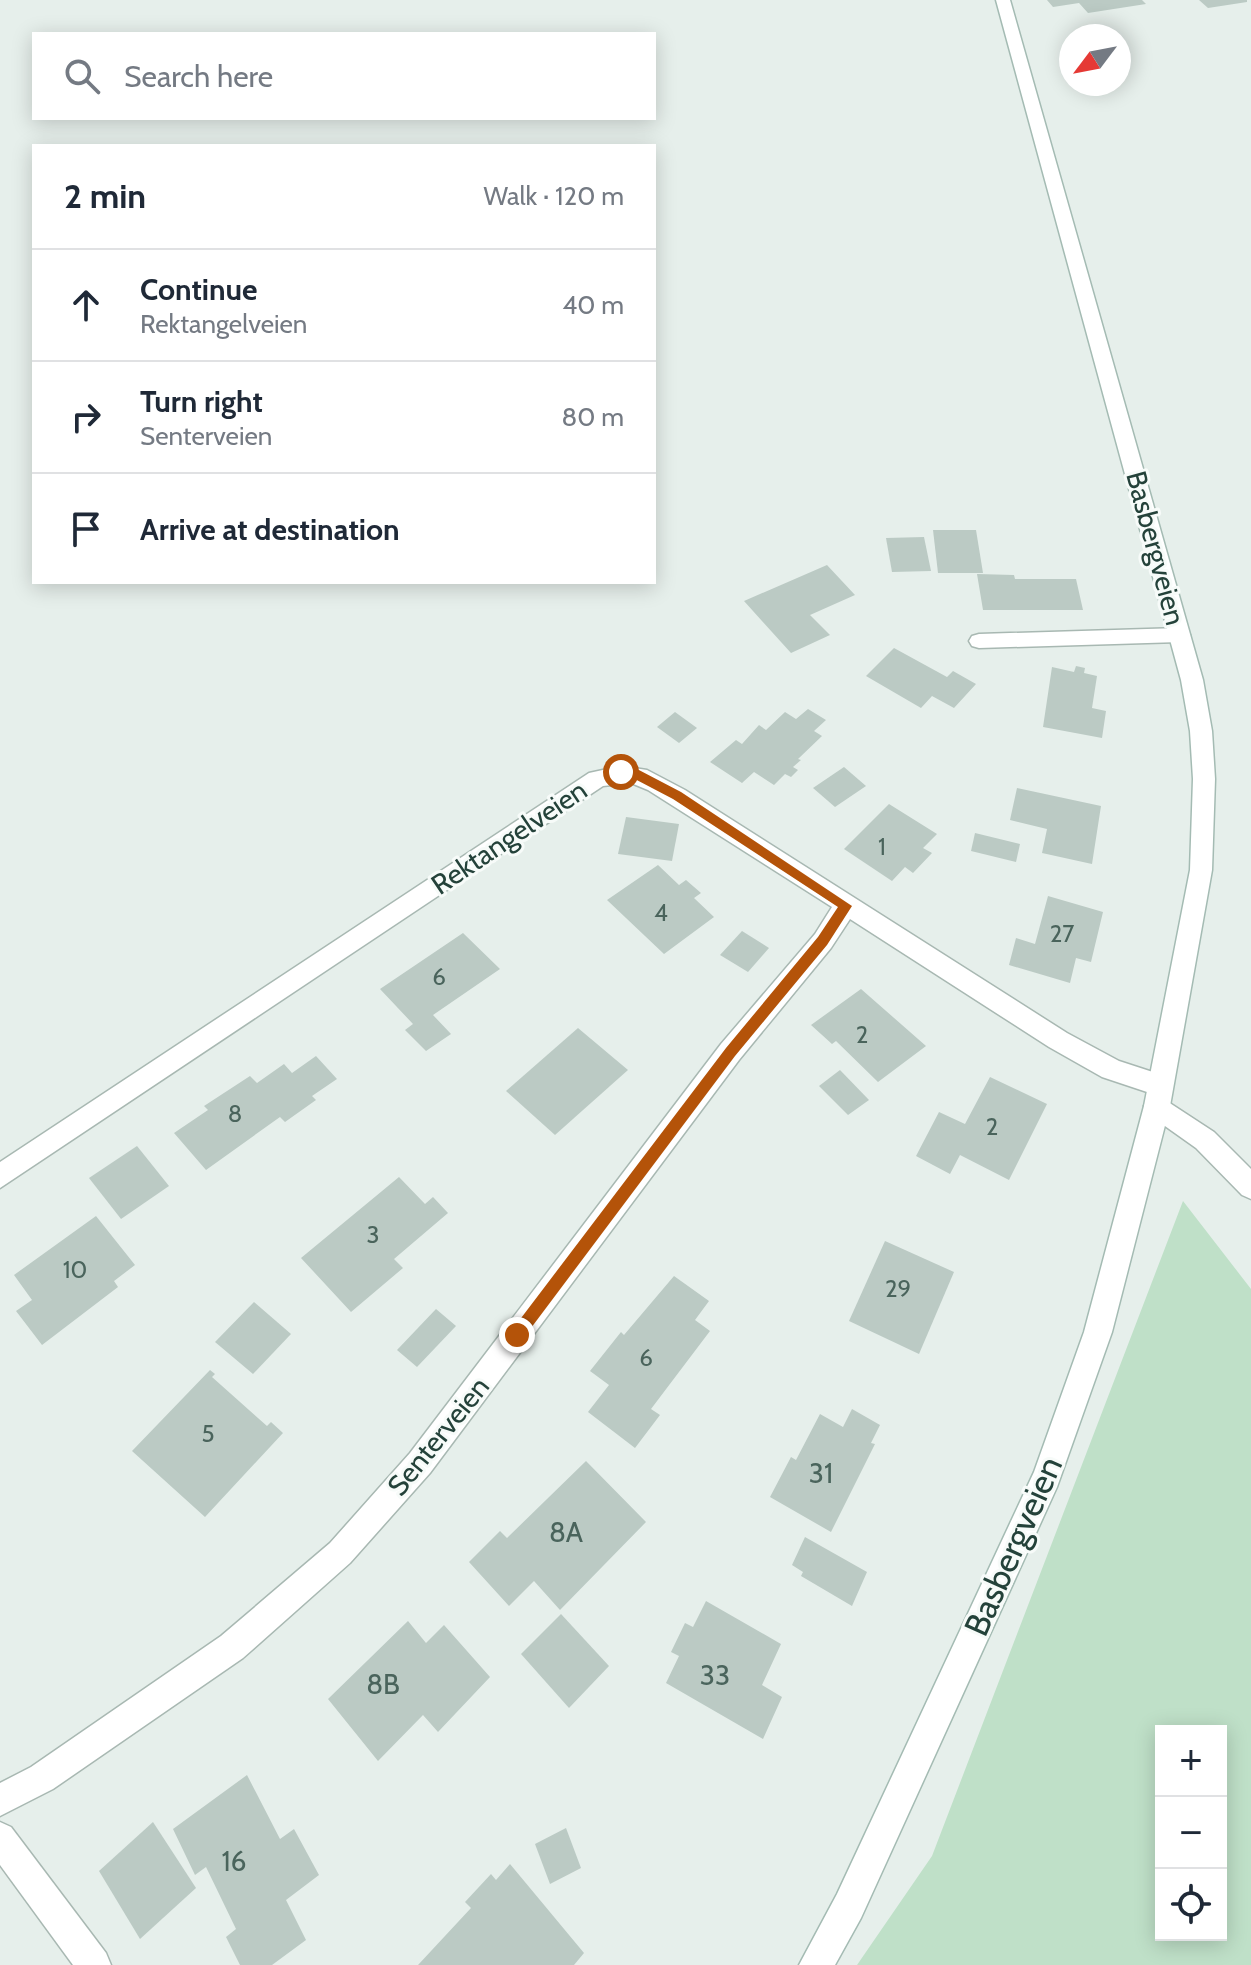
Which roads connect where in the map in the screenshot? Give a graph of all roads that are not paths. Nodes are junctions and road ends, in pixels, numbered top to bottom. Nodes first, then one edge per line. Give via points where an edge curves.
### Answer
1 (1003, 0) edge
2 (1180, 635) junction
3 (979, 641) dead end
4 (845, 906) junction
5 (1158, 1096) junction
6 (0, 1176) edge
7 (1251, 1187) edge
8 (0, 1800) edge
9 (0, 1838) edge
10 (94, 1965) edge
11 (816, 1965) edge

1 - 2 main road, Basbergveien
2 - 3 main road
2 - 5 main road, Basbergveien via 1201,731 1201,870
4 - 5 main road, Rektangelveien via 1058,1040
4 - 6 main road, Rektangelveien via 633,772 597,779
4 - 8 main road, Senterveien via 420,1463 340,1553 232,1647 42,1778
5 - 7 main road
5 - 11 main road, Basbergveien via 1098,1332 1047,1477 849,1906
9 - 10 main road

